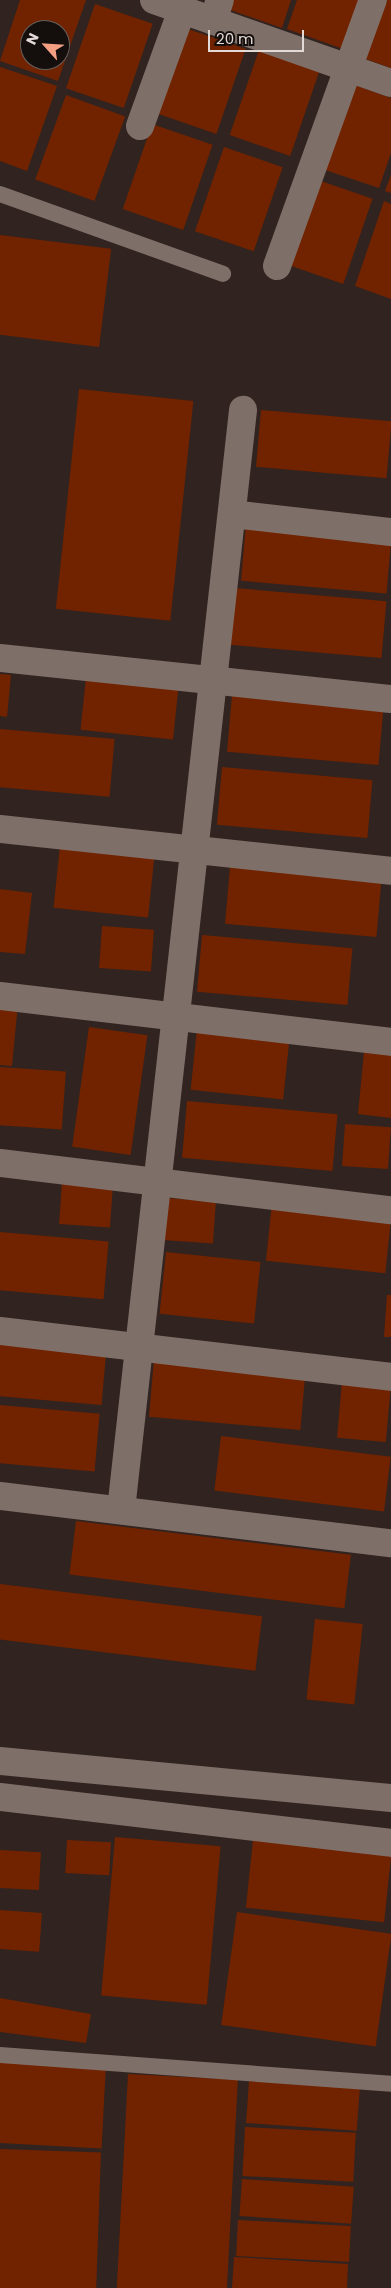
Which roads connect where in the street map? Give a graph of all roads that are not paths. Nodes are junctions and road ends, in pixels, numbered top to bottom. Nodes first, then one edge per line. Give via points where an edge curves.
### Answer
1 (154, 0) edge
2 (373, 0) edge
3 (182, 10) junction
4 (217, 10) edge
5 (347, 68) junction
6 (391, 83) edge
7 (140, 126) dead end
8 (0, 194) edge
9 (277, 266) dead end
10 (223, 274) dead end
11 (243, 410) dead end
12 (232, 514) junction
13 (391, 532) edge
14 (0, 658) edge
15 (213, 680) junction
16 (391, 699) edge
17 (0, 829) edge
18 (194, 850) junction
19 (391, 871) edge
20 (0, 996) edge
21 (176, 1016) junction
22 (391, 1042) edge
23 (0, 1162) edge
24 (158, 1182) junction
25 (391, 1210) edge
26 (0, 1331) edge
27 (139, 1348) junction
28 (391, 1377) edge
29 (0, 1496) edge
30 (121, 1510) junction
31 (391, 1542) edge
32 (0, 1761) edge
33 (0, 1797) edge
34 (391, 1798) edge
35 (391, 1842) edge
36 (0, 2055) edge
37 (391, 2084) edge

1 - 3 street
2 - 5 street
3 - 4 street
3 - 7 street
4 - 5 street
5 - 6 street
5 - 9 street
8 - 10 lane
11 - 12 street
12 - 13 street
12 - 15 street
14 - 15 street
15 - 16 street
15 - 18 street
17 - 18 street
18 - 19 street
18 - 21 street
20 - 21 street
21 - 22 street
21 - 24 street
23 - 24 street
24 - 25 street
24 - 27 street
26 - 27 street
27 - 28 street
27 - 30 street
29 - 30 street
30 - 31 street
32 - 34 street
33 - 35 street
36 - 37 lane

